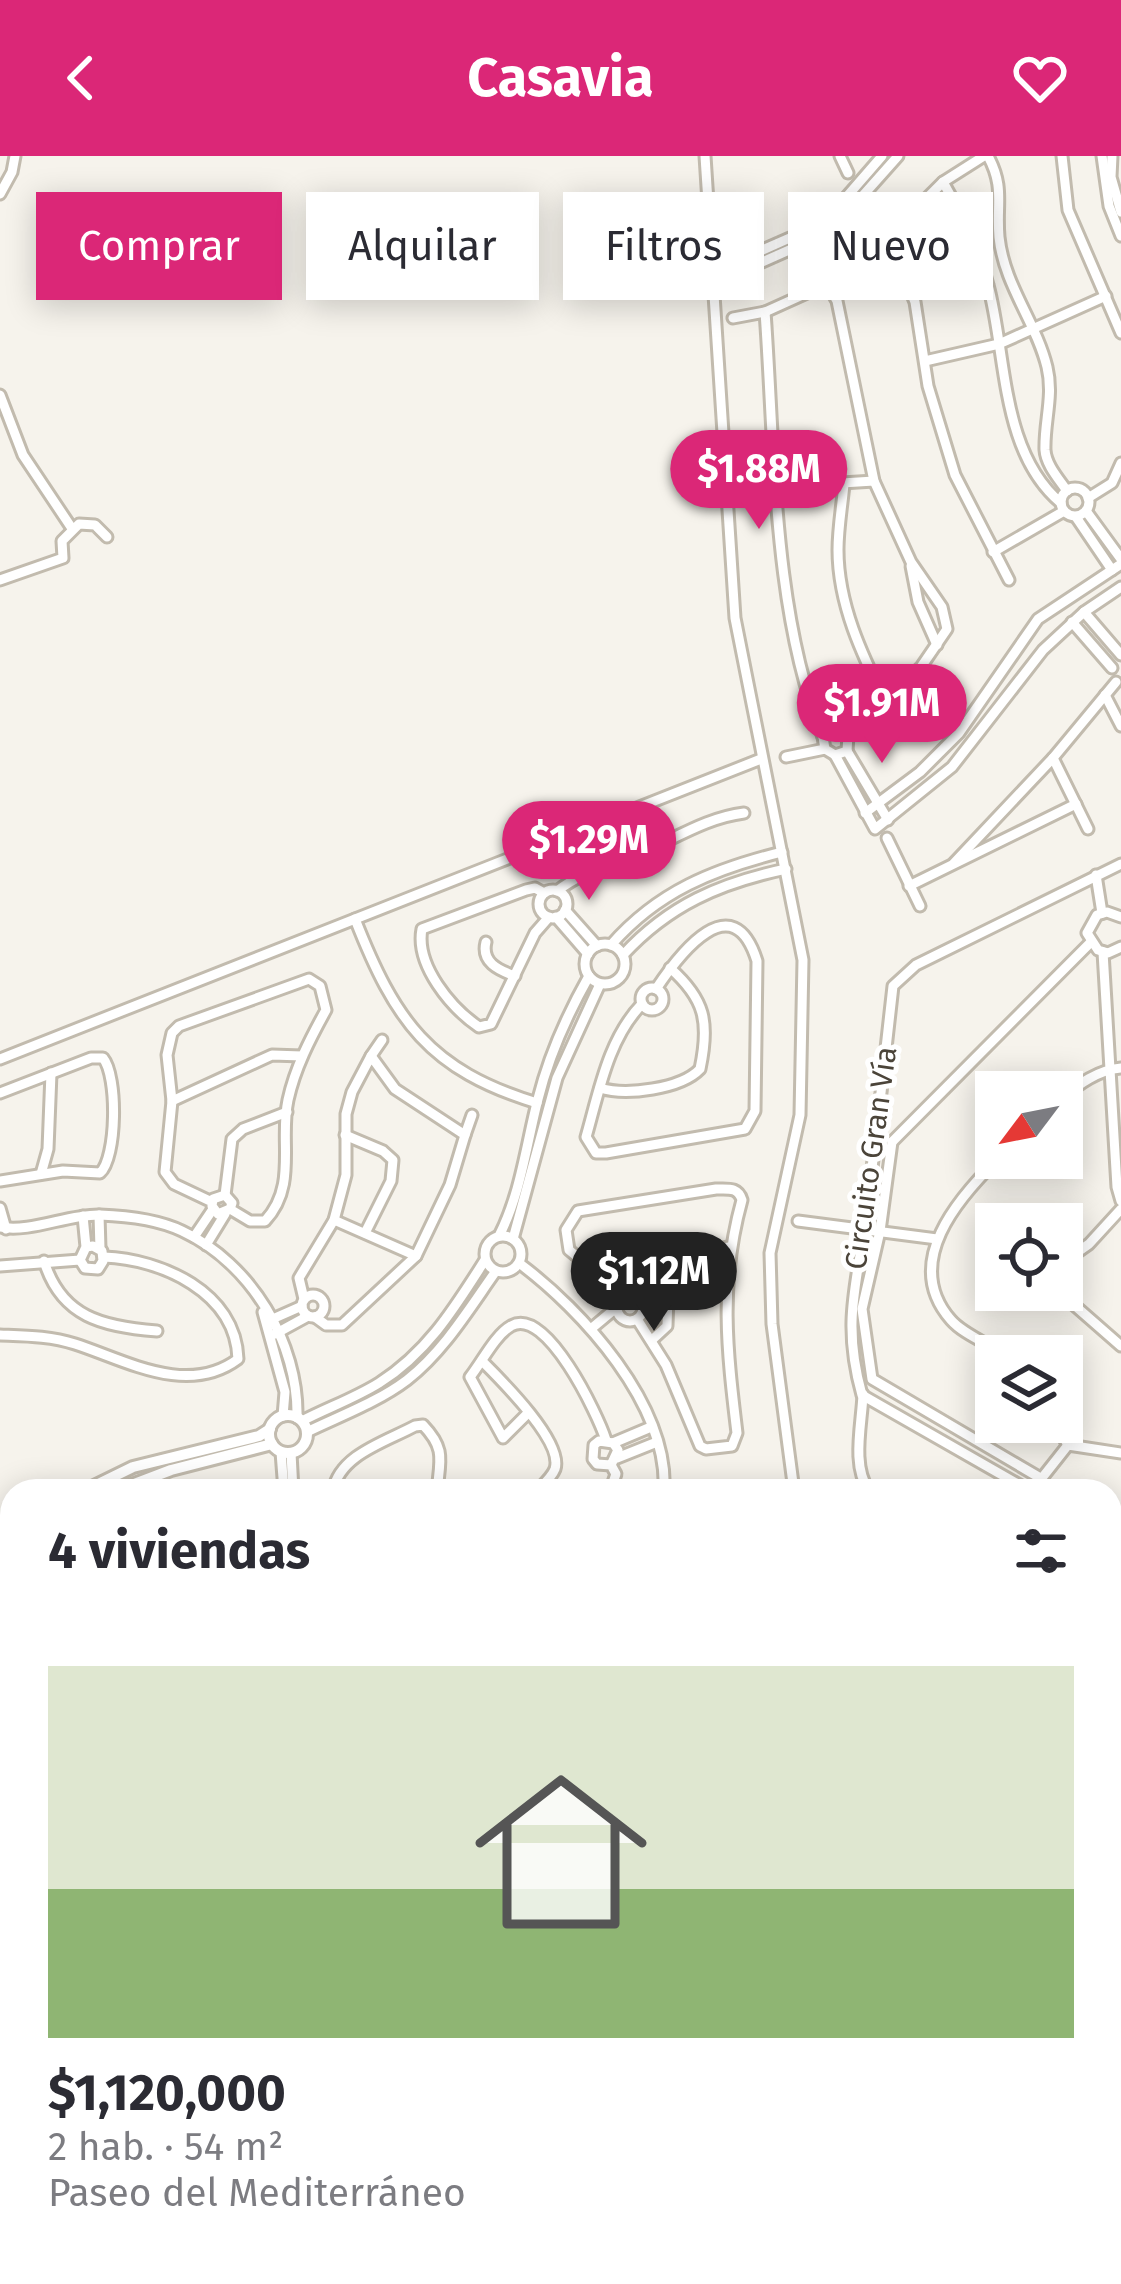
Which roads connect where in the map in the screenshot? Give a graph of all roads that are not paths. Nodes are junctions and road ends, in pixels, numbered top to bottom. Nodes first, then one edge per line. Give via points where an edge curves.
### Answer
1 (14, 156) edge
2 (705, 156) edge
3 (840, 156) edge
4 (881, 156) edge
5 (898, 156) edge
6 (986, 156) edge
7 (1062, 156) edge
8 (1102, 156) edge
9 (1112, 156) edge
10 (848, 173) dead end
11 (943, 182) junction
12 (707, 192) edge
13 (0, 194) edge
14 (1121, 212) edge
15 (1121, 236) edge
16 (764, 252) edge
17 (764, 258) edge
18 (1106, 296) junction
19 (714, 300) edge
20 (792, 300) edge
21 (836, 300) edge
22 (765, 312) junction
23 (733, 318) dead end
24 (1032, 330) junction
25 (1121, 333) edge
26 (999, 344) junction
27 (925, 361) junction
28 (0, 395) edge
29 (1121, 463) edge
30 (874, 481) junction
31 (844, 484) junction
32 (778, 487) junction
33 (1066, 491) junction
34 (1088, 498) junction
35 (1062, 507) junction
36 (1081, 514) junction
37 (71, 527) junction
38 (107, 537) dead end
39 (993, 552) junction
40 (911, 562) junction
41 (1118, 565) edge
42 (0, 580) edge
43 (1009, 580) dead end
44 (1121, 587) edge
45 (1084, 612) junction
46 (1038, 619) junction
47 (1072, 622) junction
48 (1025, 632) junction
49 (1056, 638) junction
50 (938, 645) junction
51 (1043, 650) junction
52 (1118, 661) edge
53 (1118, 683) edge
54 (1105, 695) junction
55 (886, 703) junction
56 (1121, 726) edge
57 (848, 735) junction
58 (823, 736) junction
59 (835, 752) junction
60 (786, 757) dead end
61 (1053, 758) junction
62 (761, 759) junction
63 (878, 804) junction
64 (1076, 804) junction
65 (866, 812) junction
66 (744, 813) dead end
67 (888, 820) junction
68 (1088, 830) dead end
69 (886, 838) dead end
70 (782, 852) junction
71 (955, 863) junction
72 (1121, 863) edge
73 (785, 868) junction
74 (1096, 875) junction
75 (909, 886) junction
76 (550, 892) junction
77 (920, 906) dead end
78 (1102, 913) junction
79 (557, 915) junction
80 (1121, 917) edge
81 (355, 919) junction
82 (486, 942) dead end
83 (1090, 943) junction
84 (611, 945) junction
85 (1121, 947) edge
86 (592, 950) junction
87 (1102, 952) junction
88 (623, 955) junction
89 (670, 968) junction
90 (625, 970) junction
91 (514, 976) junction
92 (589, 976) junction
93 (615, 982) junction
94 (600, 984) junction
95 (646, 995) junction
96 (382, 1040) dead end
97 (302, 1056) junction
98 (371, 1056) junction
99 (0, 1059) edge
100 (1115, 1068) edge
101 (51, 1073) junction
102 (1083, 1082) edge
103 (600, 1088) junction
104 (0, 1093) edge
105 (172, 1101) junction
106 (537, 1103) junction
107 (286, 1112) junction
108 (472, 1114) dead end
109 (464, 1135) junction
110 (345, 1136) junction
111 (875, 1140) junction
112 (892, 1142) junction
113 (41, 1174) junction
114 (979, 1179) edge
115 (0, 1181) edge
116 (225, 1195) junction
117 (1121, 1205) edge
118 (212, 1206) junction
119 (0, 1208) edge
120 (228, 1212) junction
121 (99, 1215) junction
122 (83, 1216) junction
123 (334, 1220) junction
124 (798, 1221) dead end
125 (865, 1228) junction
126 (2, 1230) edge
127 (880, 1231) junction
128 (365, 1233) junction
129 (499, 1236) junction
130 (194, 1238) junction
131 (514, 1239) junction
132 (937, 1239) junction
133 (206, 1245) junction
134 (86, 1247) junction
135 (729, 1247) junction
136 (1083, 1248) edge
137 (102, 1253) junction
138 (416, 1256) junction
139 (80, 1260) junction
140 (485, 1260) junction
141 (44, 1261) junction
142 (519, 1263) junction
143 (0, 1266) edge
144 (496, 1271) junction
145 (617, 1305) junction
146 (307, 1310) junction
147 (1081, 1311) edge
148 (637, 1319) junction
149 (624, 1320) junction
150 (270, 1321) junction
151 (592, 1328) junction
152 (158, 1331) dead end
153 (275, 1334) junction
154 (0, 1335) edge
155 (975, 1336) edge
156 (653, 1339) junction
157 (602, 1340) junction
158 (1121, 1346) edge
159 (238, 1359) junction
160 (482, 1361) junction
161 (250, 1364) dead end
162 (872, 1379) junction
163 (862, 1395) junction
164 (529, 1413) junction
165 (284, 1416) junction
166 (302, 1424) junction
167 (651, 1427) junction
168 (269, 1429) junction
169 (503, 1438) junction
170 (610, 1441) junction
171 (657, 1442) junction
172 (982, 1444) junction
173 (1068, 1445) joint
174 (281, 1450) junction
175 (501, 1451) dead end
176 (1121, 1453) edge
177 (975, 1457) junction
178 (614, 1462) junction
179 (108, 1479) edge
180 (147, 1479) edge
181 (283, 1479) edge
182 (289, 1479) edge
183 (335, 1479) edge
184 (438, 1479) edge
185 (548, 1479) edge
186 (614, 1479) edge
187 (665, 1479) edge
188 (792, 1479) edge
189 (861, 1479) edge
190 (1011, 1479) edge
191 (1042, 1479) joint

1 - 13 street
2 - 12 street
3 - 10 street
4 - 16 street via 843,201
5 - 17 street via 850,210 807,242
6 - 11 street
6 - 24 street via 1000,182 999,241
7 - 18 street via 1067,210
8 - 15 street
9 - 14 street
11 - 26 street via 987,280
11 - 27 street via 888,237 915,302
18 - 24 street
18 - 25 street
19 - 62 street via 734,617
20 - 22 street
21 - 30 street
22 - 23 street
22 - 32 street
24 - 26 street
24 - 33 street via 1051,390 1048,464
26 - 27 street
26 - 35 street via 1030,465
27 - 39 street via 955,475
28 - 37 street via 23,455
29 - 34 street via 1112,483
30 - 31 street
30 - 40 street
31 - 32 street
31 - 55 street via 844,598
32 - 58 street via 794,637
33 - 34 street
33 - 35 street
34 - 36 street
35 - 36 street
35 - 39 street
36 - 41 street
37 - 38 street via 95,525
37 - 42 street via 63,558
39 - 43 street
40 - 50 street
40 - 50 street via 946,618
41 - 46 street
44 - 45 street
45 - 47 street
45 - 52 street
46 - 48 street
46 - 49 street
47 - 49 street
47 - 52 street
48 - 51 street
48 - 63 street via 959,733
49 - 51 street
50 - 55 street
51 - 67 street via 952,767
52 - 53 street
53 - 54 street
54 - 56 street
54 - 61 street
55 - 57 street
57 - 58 street via 833,728
57 - 59 street
58 - 59 street
59 - 60 street
59 - 63 street
59 - 65 street
61 - 64 street
61 - 71 street
62 - 70 street
62 - 81 street
63 - 65 street
63 - 67 street
64 - 68 street
64 - 71 street
65 - 67 street via 875,829
66 - 76 street via 592,867
69 - 75 street
70 - 73 street
70 - 84 street via 695,878 635,917
71 - 75 street
72 - 74 street, Circuito Gran Vía
73 - 88 street via 702,892
73 - 188 street via 803,959 800,1114 770,1253
74 - 78 street
74 - 111 street, Circuito Gran Vía via 902,974 893,986
75 - 77 street
76 - 79 street via 566,901
76 - 79 street via 540,908
76 - 91 street via 526,890 421,933 439,986 478,1027 491,1024
78 - 80 street
78 - 83 street via 1090,922
79 - 86 street
79 - 91 street via 535,933
81 - 99 street
81 - 106 street via 417,1034 487,1088
82 - 91 street via 490,963
83 - 87 street
83 - 112 street
84 - 86 street
84 - 88 street
85 - 87 street
86 - 92 street
87 - 100 street
88 - 90 street
89 - 95 street
89 - 103 street via 701,1004 700,1069 685,1080
89 - 103 street via 716,928 741,929 752,945 752,1122 741,1132 596,1153 586,1137
90 - 93 street
90 - 95 street
92 - 94 street
92 - 106 street via 562,1026
93 - 94 street
93 - 95 street
94 - 131 street via 557,1078
95 - 103 street via 622,1027
96 - 98 street
97 - 105 street via 272,1055
97 - 105 street via 326,1010 320,986 309,979 178,1026 167,1055
97 - 107 street
98 - 109 street via 395,1089
98 - 110 street via 352,1092
100 - 102 street
100 - 117 street
101 - 104 street
101 - 113 street
101 - 113 street via 91,1058 110,1066 109,1164 100,1173
105 - 118 street via 164,1172
106 - 129 street
107 - 116 street via 232,1139
107 - 120 street via 288,1167 272,1214 257,1224
108 - 109 street
109 - 138 street
110 - 123 street via 346,1175
110 - 128 street via 393,1160
111 - 112 street
111 - 125 street, Circuito Gran Vía
112 - 127 street, Circuito Gran Vía
113 - 115 street
114 - 132 street
116 - 118 street
116 - 120 street
117 - 136 street
118 - 120 street
118 - 130 street
119 - 126 street
120 - 133 street
121 - 122 street
121 - 130 street via 160,1222
121 - 137 street
122 - 126 street
122 - 134 street
123 - 128 street
123 - 146 street via 298,1278
124 - 125 street
125 - 127 street
125 - 163 street, Circuito Gran Vía via 850,1310
127 - 132 street
127 - 162 street, Circuito Gran Vía via 862,1309
128 - 138 street
129 - 131 street
129 - 140 street via 486,1245
130 - 133 street
131 - 142 street
132 - 155 street via 930,1256 940,1301 952,1322
133 - 150 street
134 - 137 street
134 - 139 street
135 - 145 street via 742,1200 733,1188 578,1210 566,1230 569,1250
135 - 156 street via 673,1256 667,1326
135 - 156 street via 732,1447 700,1446
137 - 139 street via 94,1270
137 - 159 street via 159,1265 200,1290 228,1328
138 - 146 street via 342,1324 326,1325
139 - 141 street
140 - 144 street
140 - 166 street via 421,1350
141 - 143 street
141 - 152 street via 70,1308
142 - 144 street
142 - 151 street
144 - 166 street via 454,1333 409,1378
145 - 148 street via 637,1297
145 - 149 street
145 - 151 street
146 - 150 street
146 - 153 street
147 - 158 street
148 - 149 street
148 - 156 street
149 - 157 street
150 - 153 street
151 - 157 street
153 - 165 street
153 - 166 street via 294,1371
154 - 159 street via 77,1345 152,1373 207,1372
157 - 167 street
159 - 161 street
160 - 164 street
160 - 169 street via 470,1377
160 - 170 street via 508,1327 528,1324 580,1382
162 - 163 street
162 - 172 street
163 - 177 street
163 - 189 street, Circuito Gran Vía
164 - 169 street
164 - 185 street via 556,1459
165 - 166 street
165 - 168 street
166 - 174 street via 300,1449
167 - 170 street
167 - 171 street
168 - 174 street
168 - 179 street
169 - 175 street
170 - 178 street
170 - 178 street via 591,1452 597,1464
171 - 178 street
171 - 187 street
172 - 177 street
172 - 191 street
173 - 176 street
173 - 191 street
174 - 180 street
174 - 181 street
174 - 182 street
177 - 190 street
178 - 186 street
183 - 184 street via 348,1462 423,1425 438,1440

